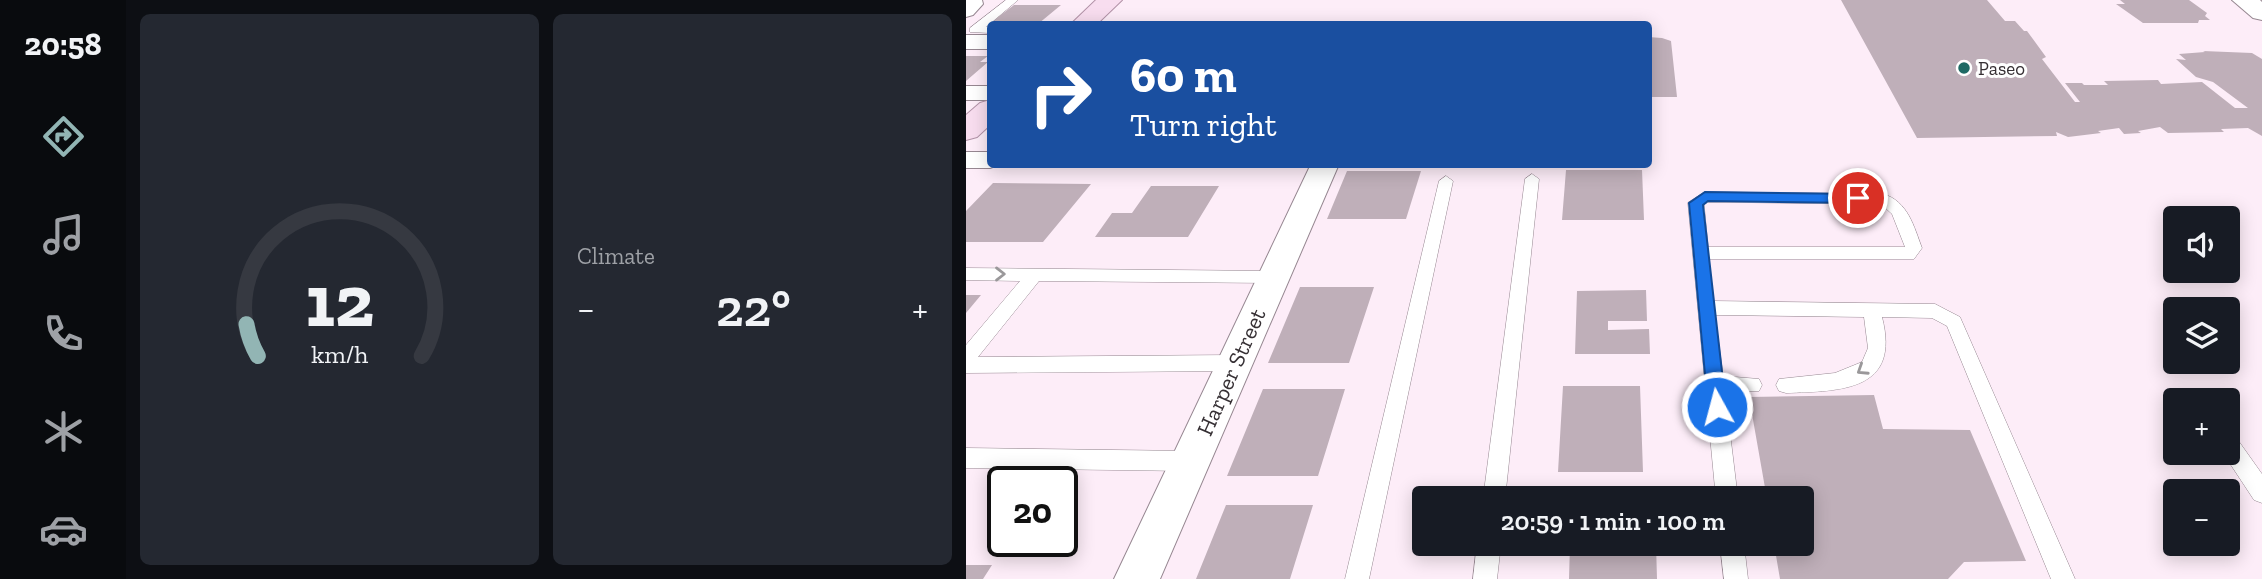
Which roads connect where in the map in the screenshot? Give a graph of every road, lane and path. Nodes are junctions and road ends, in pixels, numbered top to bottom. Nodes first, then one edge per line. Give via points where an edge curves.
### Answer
1 (972, 0) edge
2 (1013, 0) edge
3 (1110, 0) edge
4 (2244, 0) edge
5 (966, 11) edge
6 (2262, 13) edge
7 (1086, 21) edge
8 (987, 30) edge
9 (966, 42) edge
10 (987, 42) edge
11 (966, 93) edge
12 (987, 93) edge
13 (987, 112) edge
14 (966, 131) edge
15 (966, 160) edge
16 (987, 160) edge
17 (1323, 168) edge
18 (1532, 179) dead end
19 (1446, 181) dead end
20 (1701, 253) junction
21 (966, 274) edge
22 (1034, 275) junction
23 (1274, 277) junction
24 (1705, 308) junction
25 (1871, 310) junction
26 (966, 359) edge
27 (1234, 363) junction
28 (966, 365) edge
29 (1714, 384) junction
30 (1752, 385) dead end
31 (1786, 385) dead end
32 (966, 458) edge
33 (1190, 461) junction
34 (2240, 461) edge
35 (1496, 486) edge
36 (1726, 486) edge
37 (2262, 493) edge
38 (1488, 556) edge
39 (1733, 556) edge
40 (1137, 579) edge
41 (1357, 579) edge
42 (1485, 579) edge
43 (1736, 579) edge
44 (2063, 579) edge

1 - 5 street
2 - 8 lane via 974,30
3 - 7 main road
4 - 6 street
9 - 10 street
11 - 12 street
13 - 14 main road
15 - 16 street
17 - 23 street, Harper Street
18 - 35 lane
19 - 41 lane
20 - 20 lane via 1696,203 1705,197 1883,199 1896,207 1913,248 1908,255
20 - 24 lane
21 -> 22 lane
22 - 23 lane
22 - 26 lane
23 - 27 street, Harper Street
24 - 25 lane
24 - 29 lane
25 -> 31 lane via 1878,346 1867,369 1828,382
25 - 44 lane via 1935,311 1954,322
27 - 28 lane
27 - 33 street, Harper Street
29 - 30 lane
29 - 36 lane
32 - 33 lane
33 - 40 street, Harper Street
34 - 37 lane
38 - 42 lane
39 - 43 lane

